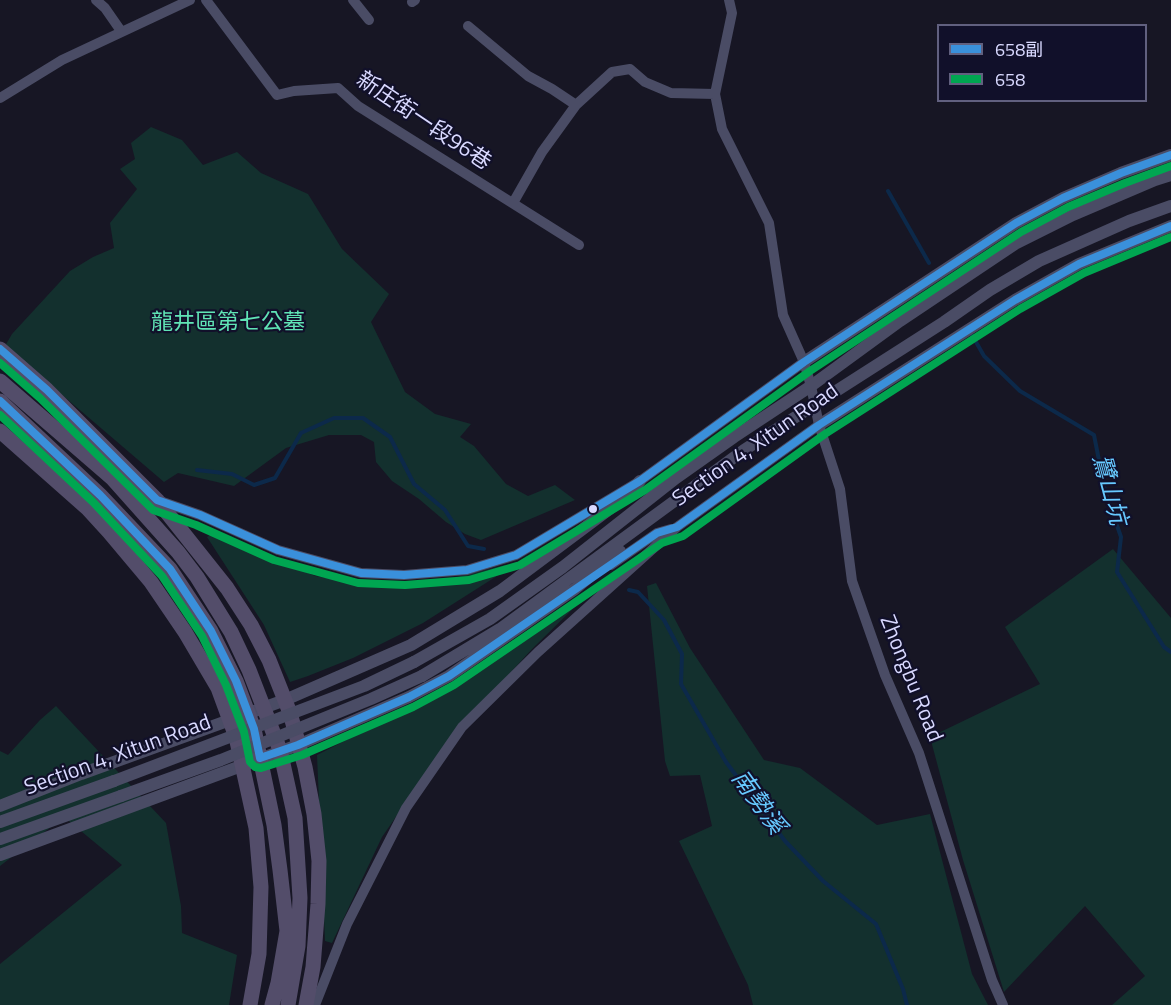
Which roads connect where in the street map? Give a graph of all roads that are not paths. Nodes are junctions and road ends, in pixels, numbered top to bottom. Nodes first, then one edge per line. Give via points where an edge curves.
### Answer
1 (96, 0) edge
2 (190, 0) edge
3 (206, 0) edge
4 (353, 0) edge
5 (729, 0) edge
6 (369, 20) dead end
7 (468, 26) dead end
8 (121, 31) junction
9 (715, 94) junction
10 (0, 98) edge
11 (576, 105) junction
12 (1171, 156) edge
13 (1171, 175) edge
14 (513, 203) junction
15 (1171, 206) edge
16 (1171, 226) edge
17 (579, 245) dead end
18 (0, 349) edge
19 (804, 362) junction
20 (0, 381) edge
21 (811, 386) junction
22 (0, 401) edge
23 (814, 405) junction
24 (819, 425) junction
25 (0, 431) edge
26 (112, 478) junction
27 (640, 481) junction
28 (157, 500) junction
29 (672, 504) junction
30 (677, 527) junction
31 (575, 589) junction
32 (285, 700) junction
33 (265, 707) junction
34 (248, 714) junction
35 (230, 720) junction
36 (298, 745) junction
37 (280, 750) junction
38 (261, 758) junction
39 (242, 765) junction
40 (0, 806) edge
41 (0, 822) edge
42 (0, 839) edge
43 (0, 855) edge
44 (251, 998) edge
45 (272, 1005) edge
46 (288, 1005) edge
47 (306, 1005) edge
48 (315, 1005) edge
49 (1003, 1005) edge

1 - 8 street
2 - 8 street
3 - 14 street, 新庄街一段96巷 via 277,95 338,88 358,106
4 - 6 street
5 - 9 street via 732,13
7 - 11 street via 528,76
8 - 10 street via 62,60
9 - 11 street via 671,93 645,82 630,69 612,72
9 - 19 street, Zhongbu Road via 722,129 769,223 783,315
11 - 14 street via 542,152
12 - 19 street, Section 4, Xitun Road via 1063,198 1016,223
13 - 21 street, Section 4, Xitun Road via 1073,215 1015,244
14 - 17 street, 新庄街一段96巷
15 - 23 street, Section 4, Xitun Road via 1039,261
16 - 24 street, Section 4, Xitun Road via 1079,264 1015,300
18 - 28 main road via 47,390
19 - 21 street, Zhongbu Road
19 - 27 street, Section 4, Xitun Road
20 - 26 main road
21 - 23 street, Zhongbu Road
21 - 41 street, Section 4, Xitun Road, bridge via 676,478 563,567 490,618 414,662 364,686
22 - 34 main road via 125,519 170,568 211,631
23 - 24 street, Zhongbu Road
23 - 29 street, Section 4, Xitun Road via 744,450
24 - 30 street, Section 4, Xitun Road
24 - 49 street, Zhongbu Road via 840,489 852,581 889,685 919,753
25 - 35 main road via 88,509 151,582 192,642 218,688
26 - 28 street
26 - 33 main road via 197,577 231,632
27 - 28 street, Section 4, Xitun Road via 516,555 467,570 404,575 360,573 278,550
27 - 32 street, Section 4, Xitun Road via 582,530 460,617 411,645
28 - 32 main road via 227,588 251,625
29 - 31 street
29 - 42 street, Section 4, Xitun Road, bridge via 500,629 422,676 221,760
30 - 31 street via 657,533
30 - 48 street, Section 4, Xitun Road via 545,646 462,728 406,808 347,924
31 - 36 street via 450,676
32 - 33 street, Section 4, Xitun Road
32 - 36 main road
33 - 34 street, Section 4, Xitun Road
33 - 37 main road
34 - 35 street, Section 4, Xitun Road
34 - 38 main road
35 - 39 main road
35 - 40 street, Section 4, Xitun Road
36 - 37 street
36 - 47 main road via 314,814 319,861 313,967
37 - 38 street
37 - 46 main road via 296,818 300,898 298,946
38 - 39 street
38 - 45 main road via 287,931
39 - 43 street
39 - 44 main road via 256,828 261,887 259,954

